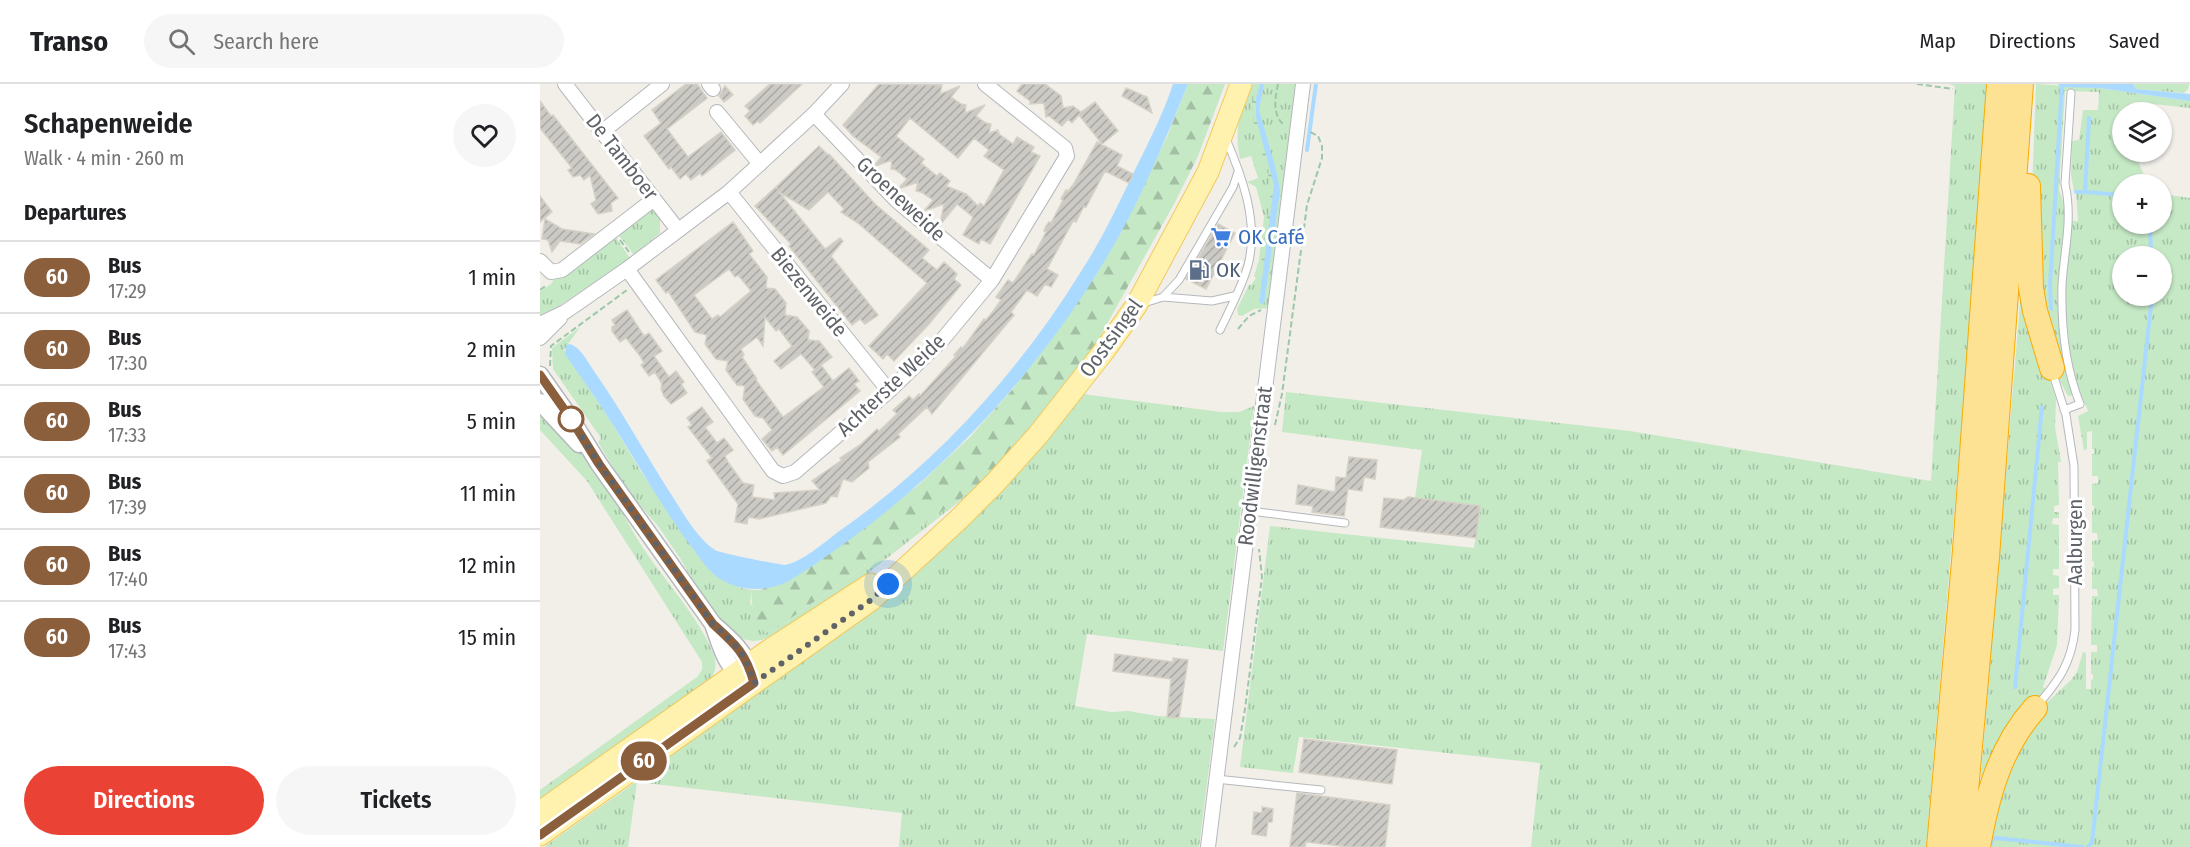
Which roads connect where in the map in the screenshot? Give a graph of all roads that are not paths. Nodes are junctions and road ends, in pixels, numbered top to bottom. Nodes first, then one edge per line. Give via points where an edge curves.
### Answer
1 (565, 84) edge
2 (662, 84) edge
3 (842, 84) edge
4 (984, 84) edge
5 (1240, 84) edge
6 (1303, 84) edge
7 (1999, 84) edge
8 (2021, 84) edge
9 (2071, 93) dead end
10 (717, 112) dead end
11 (814, 114) junction
12 (2019, 121) junction
13 (602, 132) junction
14 (1223, 132) junction
15 (760, 164) junction
16 (1238, 172) junction
17 (729, 192) junction
18 (654, 199) junction
19 (678, 230) junction
20 (540, 261) edge
21 (632, 265) junction
22 (992, 280) junction
23 (1234, 296) junction
24 (1163, 297) junction
25 (1136, 306) junction
26 (565, 312) junction
27 (540, 324) edge
28 (1220, 330) dead end
29 (540, 338) edge
30 (2052, 368) joint
31 (545, 372) edge
32 (889, 391) junction
33 (540, 402) edge
34 (2064, 410) junction
35 (599, 464) junction
36 (1250, 511) junction
37 (1345, 523) dead end
38 (747, 673) junction
39 (2035, 708) joint
40 (1216, 779) junction
41 (1321, 790) dead end
42 (540, 812) edge
43 (540, 835) edge
44 (1208, 847) edge
45 (1939, 847) edge
46 (1961, 847) edge
47 (1978, 847) edge

1 - 13 street, De Tamboer
2 - 13 street
3 - 11 street
4 - 22 street, Achterste Weide via 1065,148 1067,156
5 - 14 main road, Oostsingel
6 - 36 street, Roodwilligenstraat
7 - 45 highway
8 - 12 highway
9 - 34 lane via 2065,184 2069,230 2062,302 2067,356 2080,404
10 - 15 street
11 - 15 street
11 - 22 street, Groeneweide via 896,200
12 - 30 highway via 2029,188 2031,288
12 - 46 highway
13 - 18 street, De Tamboer
14 - 16 lane
14 - 25 main road, Oostsingel via 1208,172
15 - 17 street
16 - 23 lane via 1252,222 1249,261
16 - 24 lane via 1179,280
17 - 19 street
17 - 32 street, Biezenweide
18 - 19 street, De Tamboer
18 - 20 street via 562,270 551,272
19 - 21 street
21 - 26 street
21 - 32 street, Achterste Weide via 637,283 773,471 783,476 795,472
22 - 32 street, Achterste Weide via 943,339
23 - 24 lane via 1212,301
23 - 28 lane
24 - 25 lane
25 - 38 main road, Oostsingel via 1038,435 958,520 871,600
26 - 27 street
26 - 29 street
30 - 34 lane, Aalburgen
31 - 35 street
33 - 35 street
34 - 39 lane, Aalburgen via 2074,466 2075,630 2064,671
35 - 38 street via 713,624 725,656
36 - 37 lane
36 - 40 street, Roodwilligenstraat
38 - 42 main road, Oostsingel
38 - 43 main road, Oostsingel
39 - 47 highway via 2015,734 1998,769
40 - 41 lane
40 - 44 street, Roodwilligenstraat

